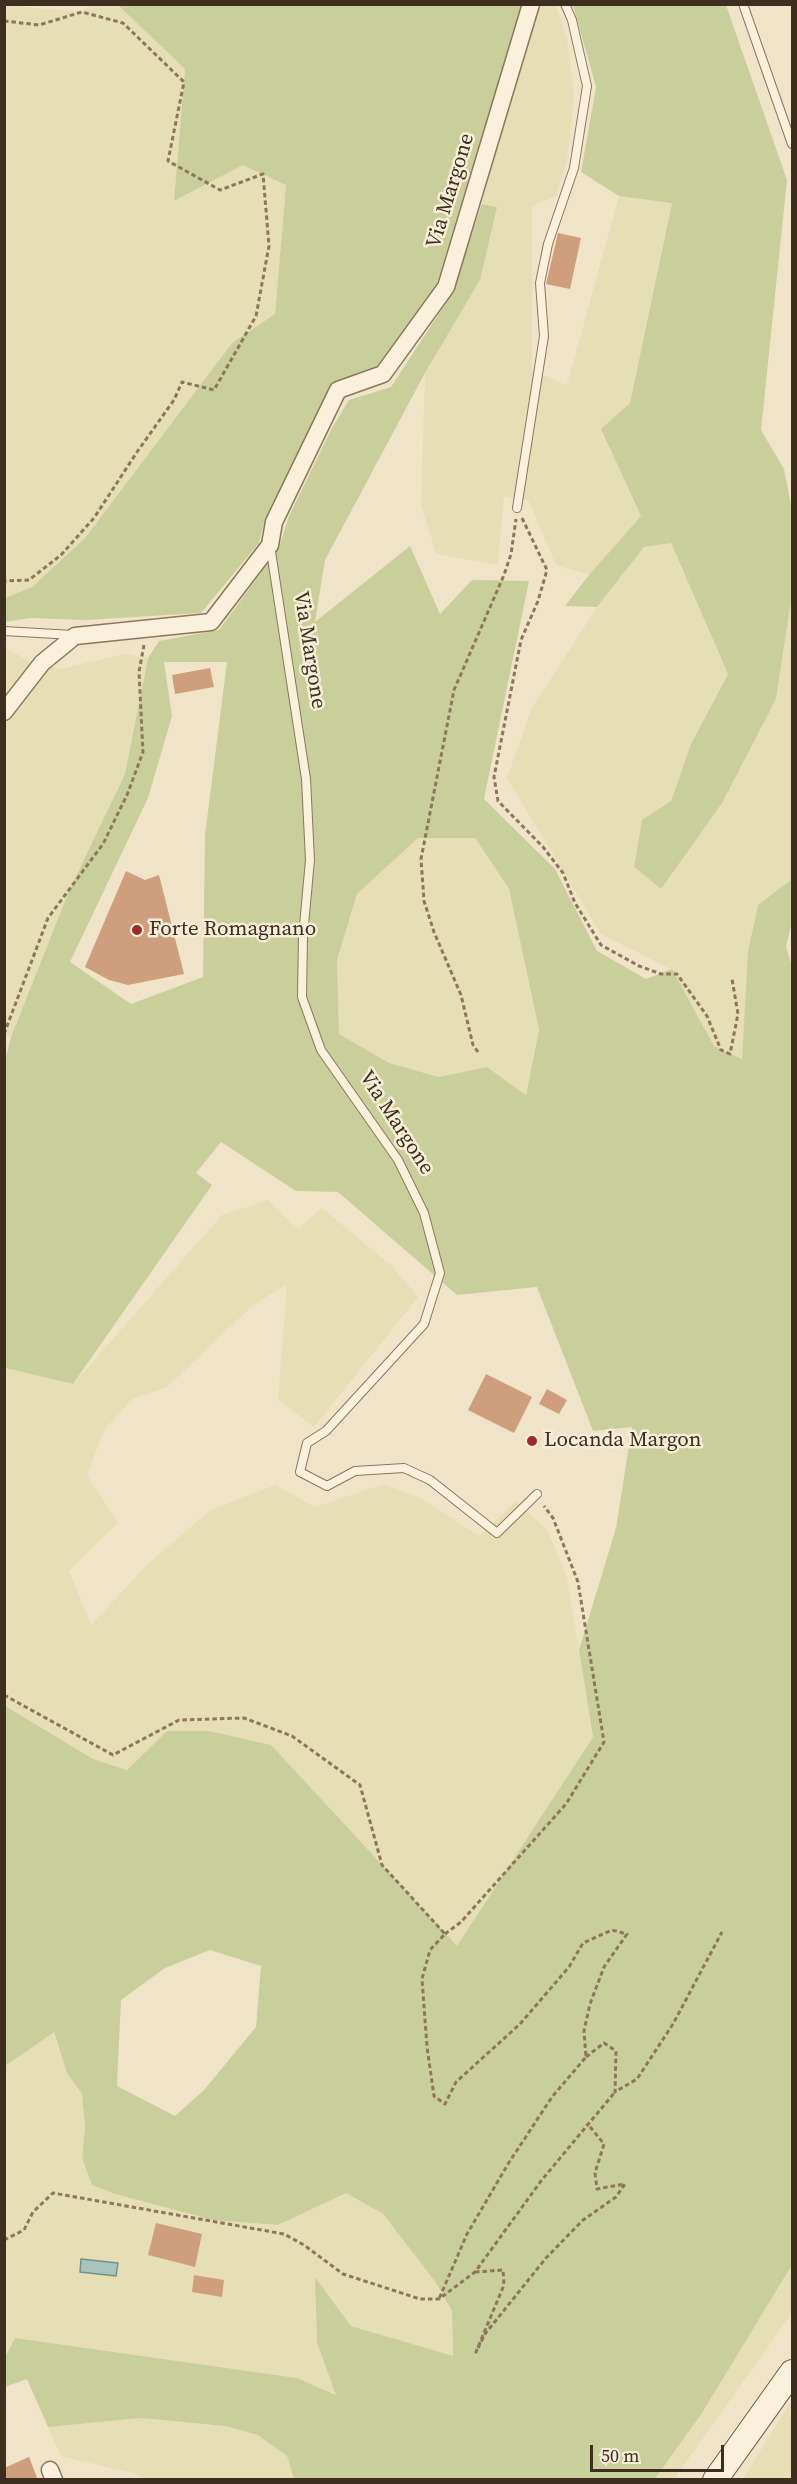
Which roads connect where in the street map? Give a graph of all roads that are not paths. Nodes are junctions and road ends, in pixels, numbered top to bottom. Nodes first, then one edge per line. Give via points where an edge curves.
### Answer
1 (531, 4) edge
2 (565, 4) edge
3 (743, 4) edge
4 (792, 144) edge
5 (517, 508) road end
6 (270, 545) junction
7 (4, 631) edge
8 (75, 636) junction
9 (4, 712) edge
10 (537, 1494) road end
11 (792, 2372) edge
12 (715, 2480) edge

1 - 6 street, Via Margone via 446,287 383,374 338,390 274,522
2 - 5 lane via 587,86 574,168 548,244 540,283 544,336
3 - 4 lane
6 - 8 street, Via Margone via 211,622
6 - 10 lane, Via Margone via 306,779 310,860 302,997 321,1050 398,1160 424,1213 440,1273 424,1324 326,1431 307,1443 300,1472 327,1486 355,1471 404,1468 430,1480 497,1533
7 - 8 lane, Via Margone
8 - 9 street via 42,663
11 - 12 main road

